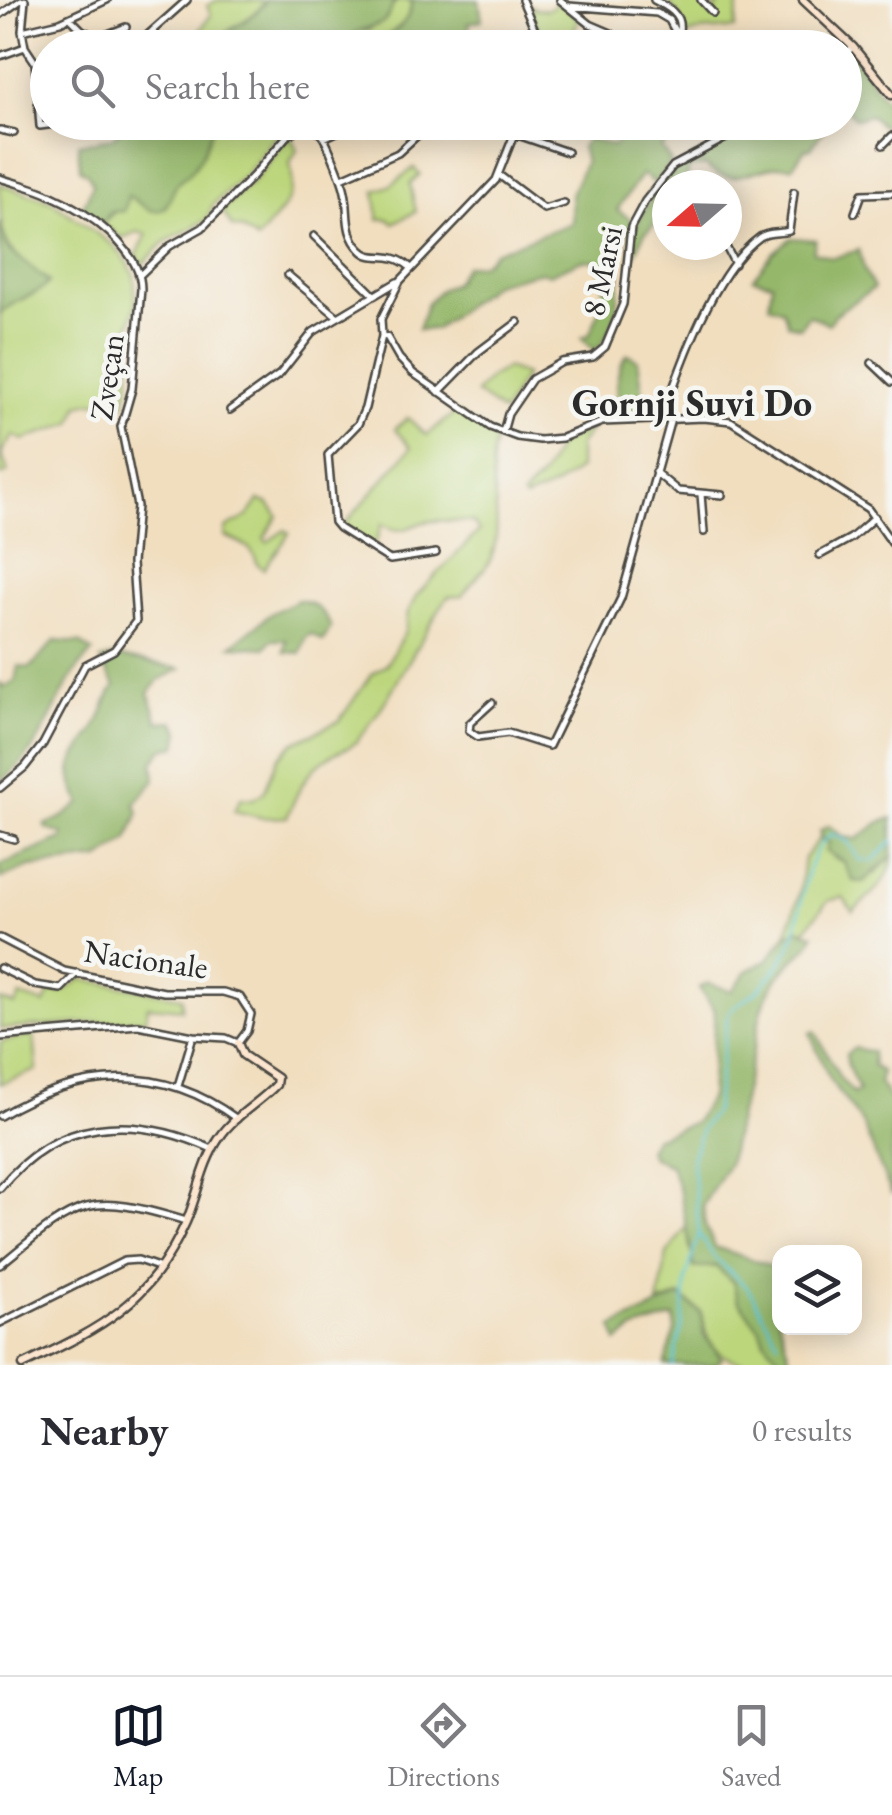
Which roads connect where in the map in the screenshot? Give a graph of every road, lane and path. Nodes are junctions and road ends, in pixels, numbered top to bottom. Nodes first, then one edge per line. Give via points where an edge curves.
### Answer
1 (23, 0) edge
2 (107, 0) edge
3 (188, 0) edge
4 (522, 0) edge
5 (560, 0) edge
6 (654, 0) edge
7 (702, 0) edge
8 (803, 0) edge
9 (570, 6) junction
10 (713, 13) dead end
11 (0, 15) edge
12 (70, 18) junction
13 (126, 27) dead end
14 (82, 30) edge
15 (118, 30) edge
16 (155, 30) edge
17 (535, 30) edge
18 (604, 30) edge
19 (677, 30) edge
20 (679, 30) edge
21 (834, 30) edge
22 (22, 31) junction
23 (25, 46) junction
24 (30, 54) edge
25 (0, 56) edge
26 (862, 59) edge
27 (892, 95) edge
28 (0, 130) edge
29 (14, 133) dead end
30 (892, 136) edge
31 (284, 140) edge
32 (325, 140) edge
33 (412, 140) edge
34 (513, 140) edge
35 (532, 140) edge
36 (727, 140) edge
37 (883, 145) dead end
38 (567, 152) dead end
39 (498, 175) junction
40 (0, 178) edge
41 (342, 178) junction
42 (794, 192) dead end
43 (892, 193) edge
44 (564, 204) dead end
45 (854, 213) dead end
46 (314, 236) dead end
47 (733, 260) edge
48 (735, 264) junction
49 (410, 267) junction
50 (140, 274) junction
51 (288, 275) dead end
52 (400, 280) junction
53 (374, 295) junction
54 (338, 317) junction
55 (518, 322) dead end
56 (382, 336) junction
57 (872, 363) dead end
58 (892, 382) edge
59 (439, 392) junction
60 (230, 410) dead end
61 (672, 419) junction
62 (662, 420) junction
63 (502, 432) junction
64 (654, 472) junction
65 (701, 494) junction
66 (722, 494) dead end
67 (875, 516) junction
68 (704, 532) dead end
69 (892, 543) edge
70 (436, 553) dead end
71 (820, 555) dead end
72 (492, 703) dead end
73 (0, 788) edge
74 (0, 835) edge
75 (14, 839) dead end
76 (0, 938) edge
77 (0, 968) edge
78 (77, 974) junction
79 (0, 1036) edge
80 (193, 1036) junction
81 (238, 1043) junction
82 (178, 1086) junction
83 (0, 1116) edge
84 (238, 1118) junction
85 (212, 1149) junction
86 (0, 1188) edge
87 (186, 1221) junction
88 (0, 1265) edge
89 (160, 1268) junction
90 (0, 1324) edge
91 (23, 1365) edge

1 - 11 street
1 - 22 street
2 - 12 street
3 - 16 street
4 - 17 street
5 - 9 street
6 - 20 street via 673,11
7 - 10 street
8 - 21 street
9 - 18 street
9 - 19 street via 657,12
12 - 14 street
12 - 22 street
13 - 15 street
22 - 23 street
23 - 24 street
23 - 25 street
26 - 27 street
28 - 29 street
30 - 37 street
31 - 50 street via 202,228
32 - 41 street
33 - 41 street
34 - 39 street
35 - 38 street
36 - 63 street, 8 Marsi via 673,166 645,201 631,227 623,304 605,347 593,358 562,362 532,379
39 - 44 street via 544,209
39 - 49 street
40 - 50 street via 70,205 116,240
41 - 49 street via 348,229 360,249
42 - 48 street via 790,232 763,235
43 - 45 street via 862,194
46 - 53 street
47 - 48 street
48 - 62 street via 700,323
49 - 52 street
50 - 73 street, Zveçan via 132,389 121,428 137,506 136,614 114,650 85,666 43,744
51 - 54 street
52 - 53 street
52 - 56 street via 381,319
53 - 54 street
54 - 60 street via 313,332 280,374
55 - 59 street
56 - 59 street via 402,363
56 - 70 street via 358,424 328,455 334,522 384,558
57 - 58 street
59 - 63 street
61 - 62 street
61 - 64 street
61 - 67 street via 731,420
62 - 63 street via 595,424 549,440
64 - 65 street via 678,490
64 - 72 street via 621,598 549,746 508,733 478,738 470,723
65 - 66 street
65 - 68 street
67 - 69 street
67 - 71 street
74 - 75 street
76 - 78 street, Nacionale
77 - 78 street via 48,989 61,989
78 - 81 street, Nacionale via 164,992 240,997 251,1014
79 - 80 street via 138,1025
80 - 81 street
80 - 82 street
81 - 84 street via 277,1082
82 - 83 street via 86,1080 30,1098
82 - 84 street
84 - 85 street
85 - 86 street via 184,1136 90,1129 37,1150
85 - 87 street
87 - 88 street via 135,1206 88,1205 62,1216
87 - 89 street
89 - 90 street via 124,1261
89 - 91 street via 115,1317

